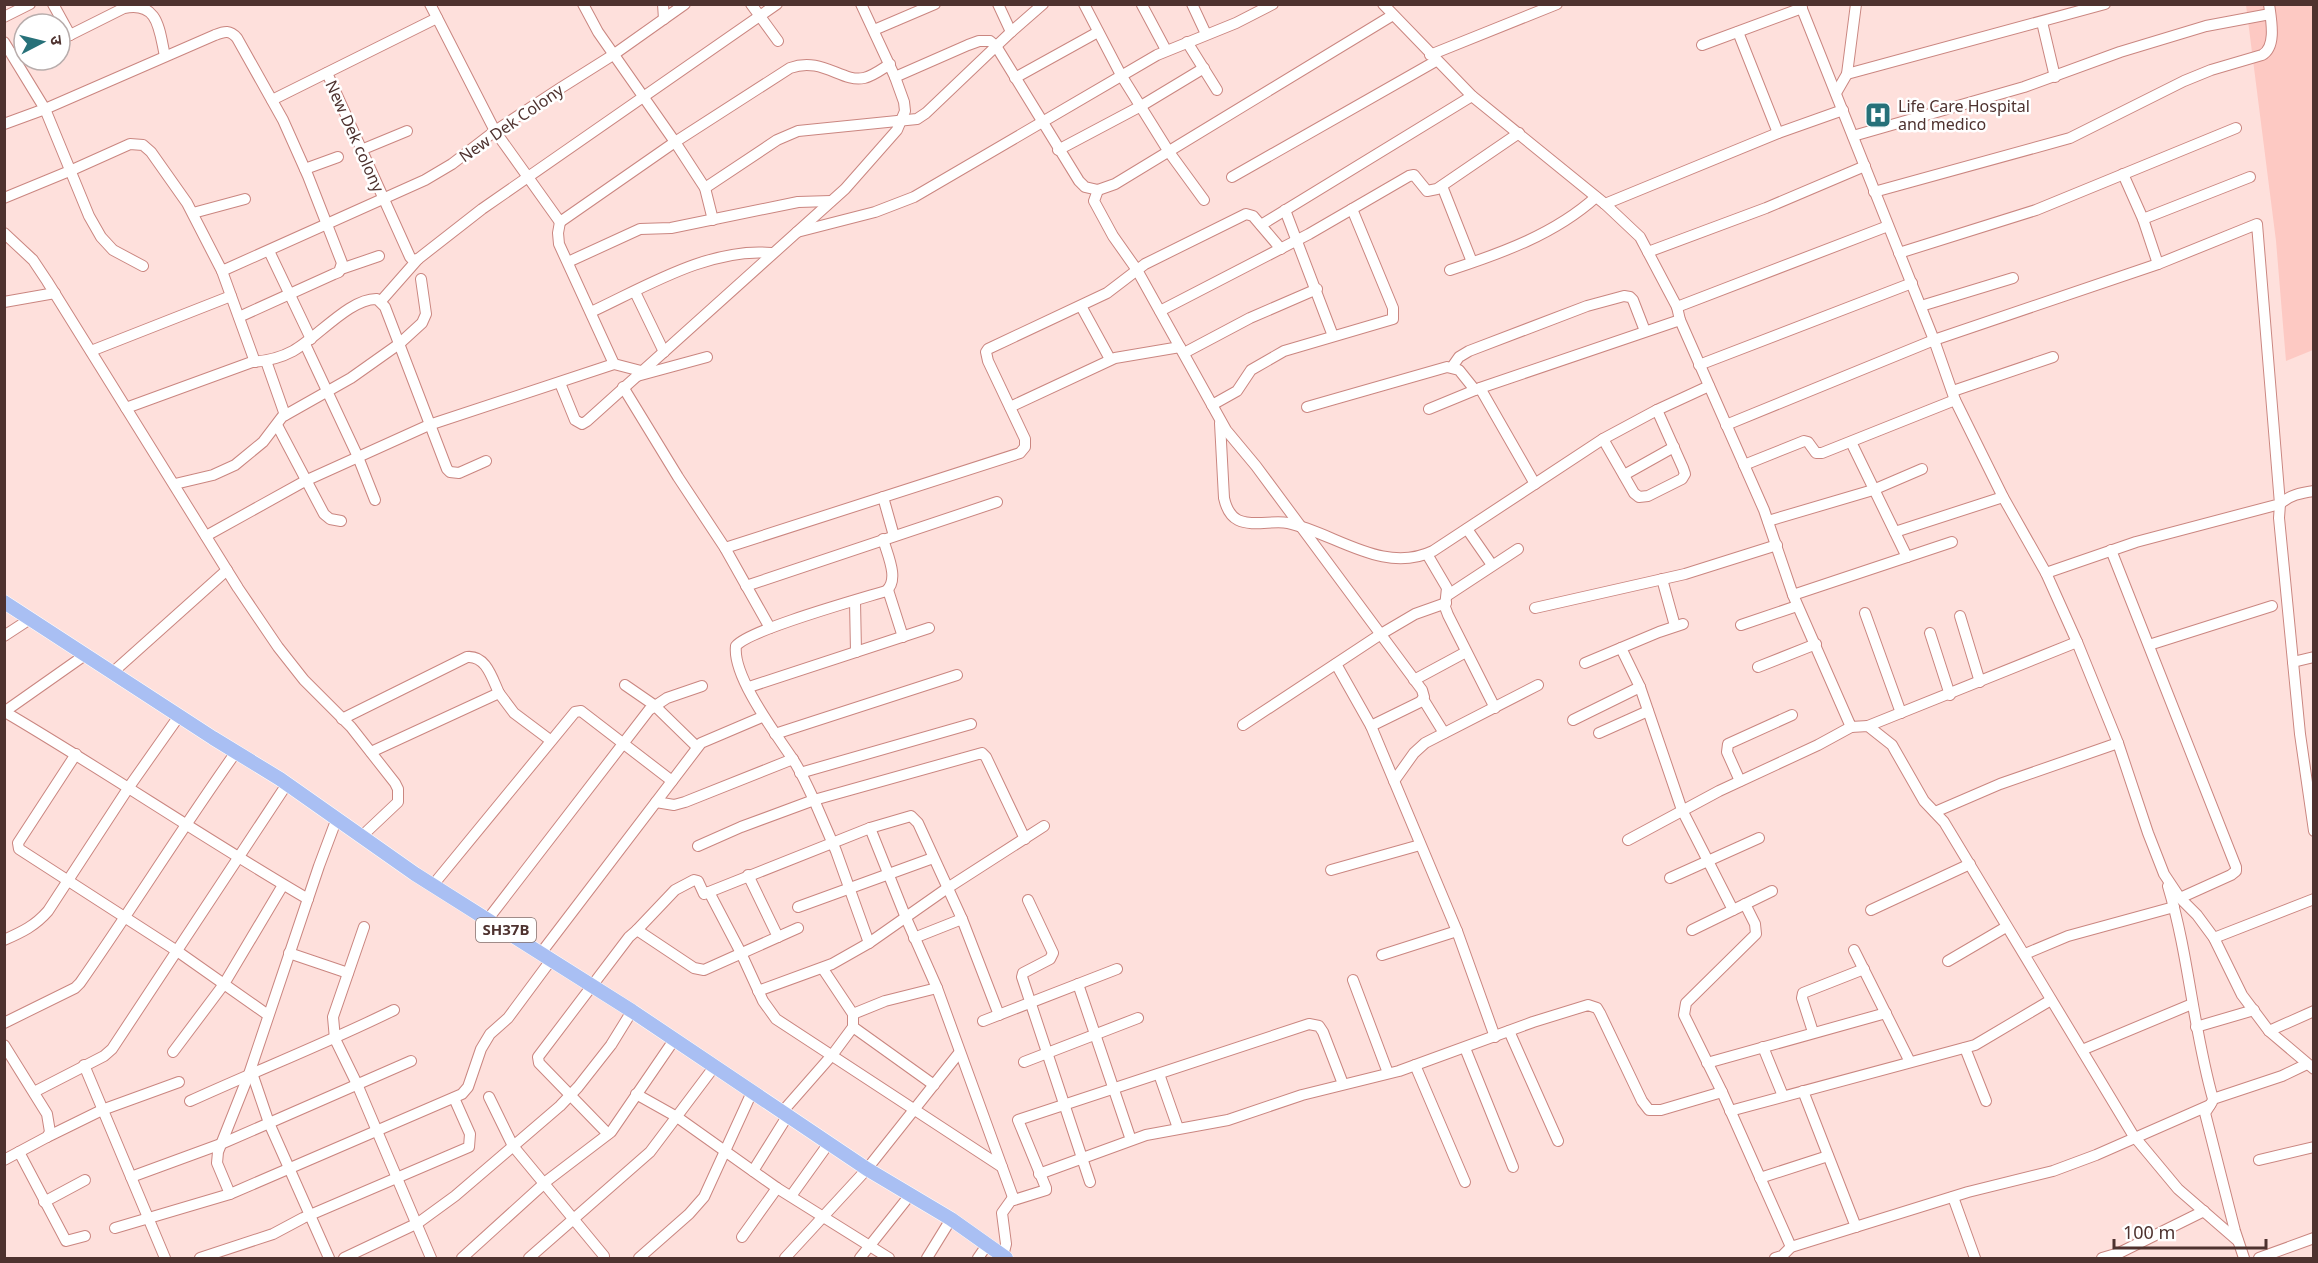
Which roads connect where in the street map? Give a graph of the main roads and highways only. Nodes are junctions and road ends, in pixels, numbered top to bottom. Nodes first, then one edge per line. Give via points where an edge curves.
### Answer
1 (4, 602) edge
2 (1004, 1257) edge

1 - 2 main road, SH37B

